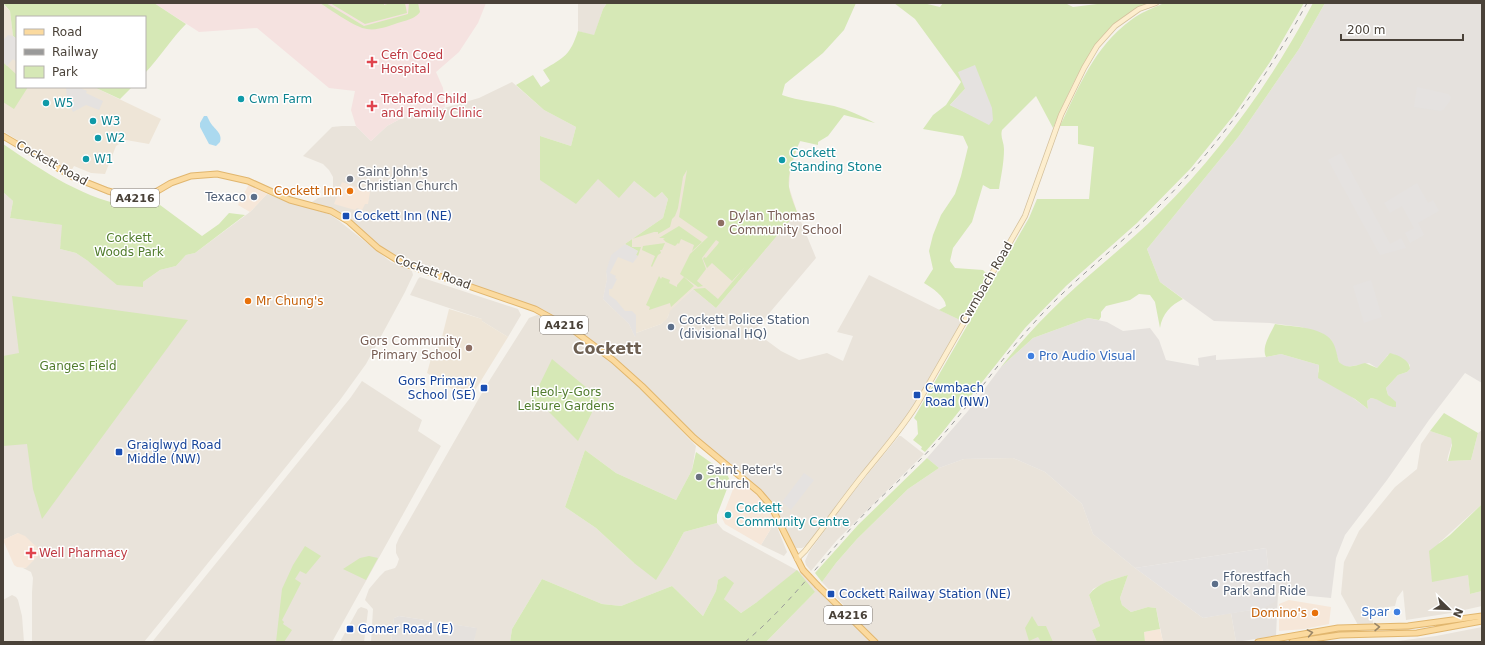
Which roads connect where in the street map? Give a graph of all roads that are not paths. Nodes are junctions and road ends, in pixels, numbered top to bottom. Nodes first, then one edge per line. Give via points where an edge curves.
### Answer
1 (1156, 3) edge
2 (3, 136) edge
3 (797, 559) junction
4 (1482, 616) edge
5 (1482, 621) edge
6 (875, 642) edge
7 (1258, 642) edge
8 (1292, 642) edge

1 - 3 main road, Cwmbach Road via 1139,10 1116,26 1097,46 1061,115 1025,216 919,401 889,444
2 - 3 main road, Cockett Road / A4216 via 74,177 108,191 138,199 195,175 217,174 248,181 290,200 331,211 348,221 378,248 402,263 543,313 573,330 613,360 694,438 759,492 772,506
3 - 6 main road, A4216, bridge via 803,570 818,586
7 -> 4 main road via 1338,628 1408,626
5 - 8 main road via 1417,632 1340,635

